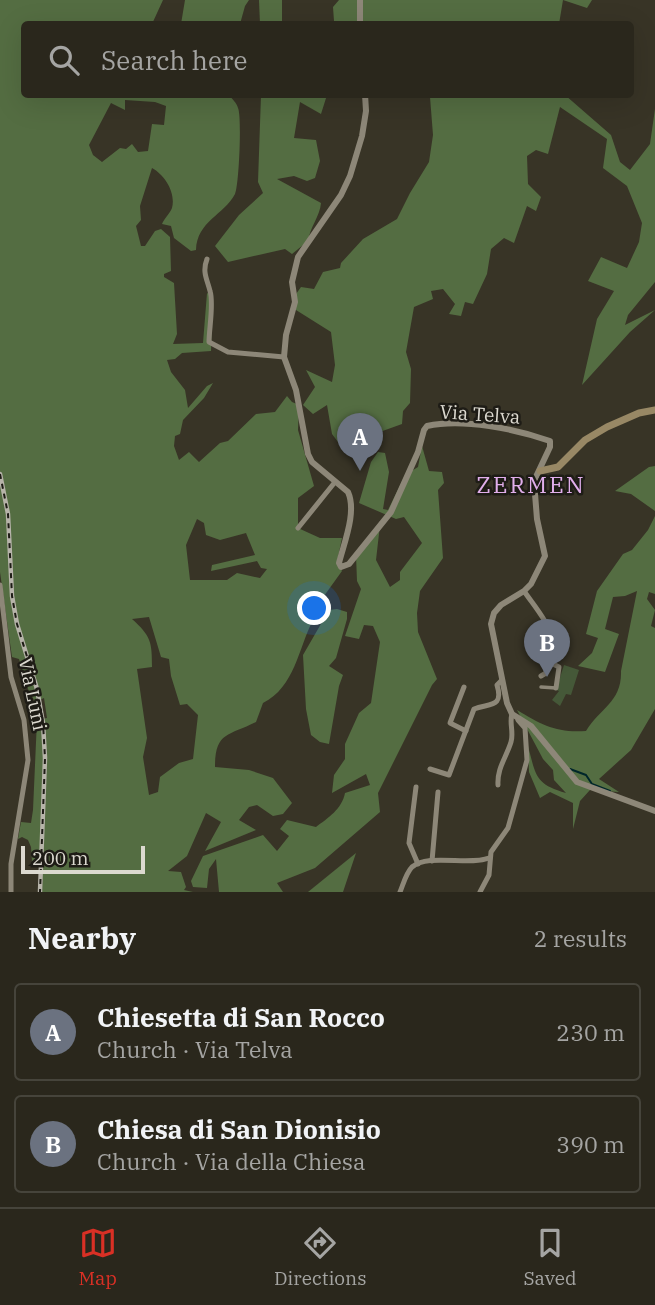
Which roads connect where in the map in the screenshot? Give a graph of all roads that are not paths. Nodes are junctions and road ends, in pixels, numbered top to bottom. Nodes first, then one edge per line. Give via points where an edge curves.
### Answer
1 (360, 0) edge
2 (360, 21) edge
3 (365, 98) edge
4 (207, 259) dead end
5 (284, 357) junction
6 (655, 410) edge
7 (540, 471) junction
8 (335, 482) junction
9 (298, 528) dead end
10 (0, 585) edge
11 (524, 592) junction
12 (551, 663) junction
13 (541, 676) dead end
14 (501, 681) junction
15 (464, 687) dead end
16 (541, 687) dead end
17 (555, 688) joint
18 (514, 715) junction
19 (466, 731) junction
20 (430, 769) dead end
21 (498, 785) dead end
22 (416, 787) dead end
23 (438, 793) dead end
24 (655, 811) edge
25 (489, 859) junction
26 (432, 861) junction
27 (418, 864) junction
28 (10, 892) edge
29 (400, 892) edge
30 (480, 892) edge

1 - 2 street
3 - 5 street, Via Telva via 362,136 350,176 298,257
4 - 5 street via 209,342 228,352
5 - 8 street, Via Telva via 296,390 308,454
6 - 7 main road via 607,427 585,440 558,467
7 - 8 street, Via Telva via 551,444 530,433 483,426 427,426 391,512 349,564 341,567 351,498
7 - 11 street via 534,481 545,556
8 - 9 street
10 - 28 street, Via Luni via 11,677 24,720 28,760
11 - 12 street via 553,636
11 - 14 street via 500,605 491,624
12 - 13 street
12 - 17 street via 559,667
14 - 18 street
14 - 19 street via 498,701 474,709
15 - 19 street via 450,723
16 - 17 street
18 - 21 street via 510,719 511,742 497,772
18 - 24 street via 531,726 577,782
18 - 25 street via 525,728 527,760 508,828
19 - 20 street via 449,775
22 - 27 street via 409,843
23 - 26 street
25 - 26 street
25 - 30 street via 489,875
26 - 27 street
27 - 29 street

